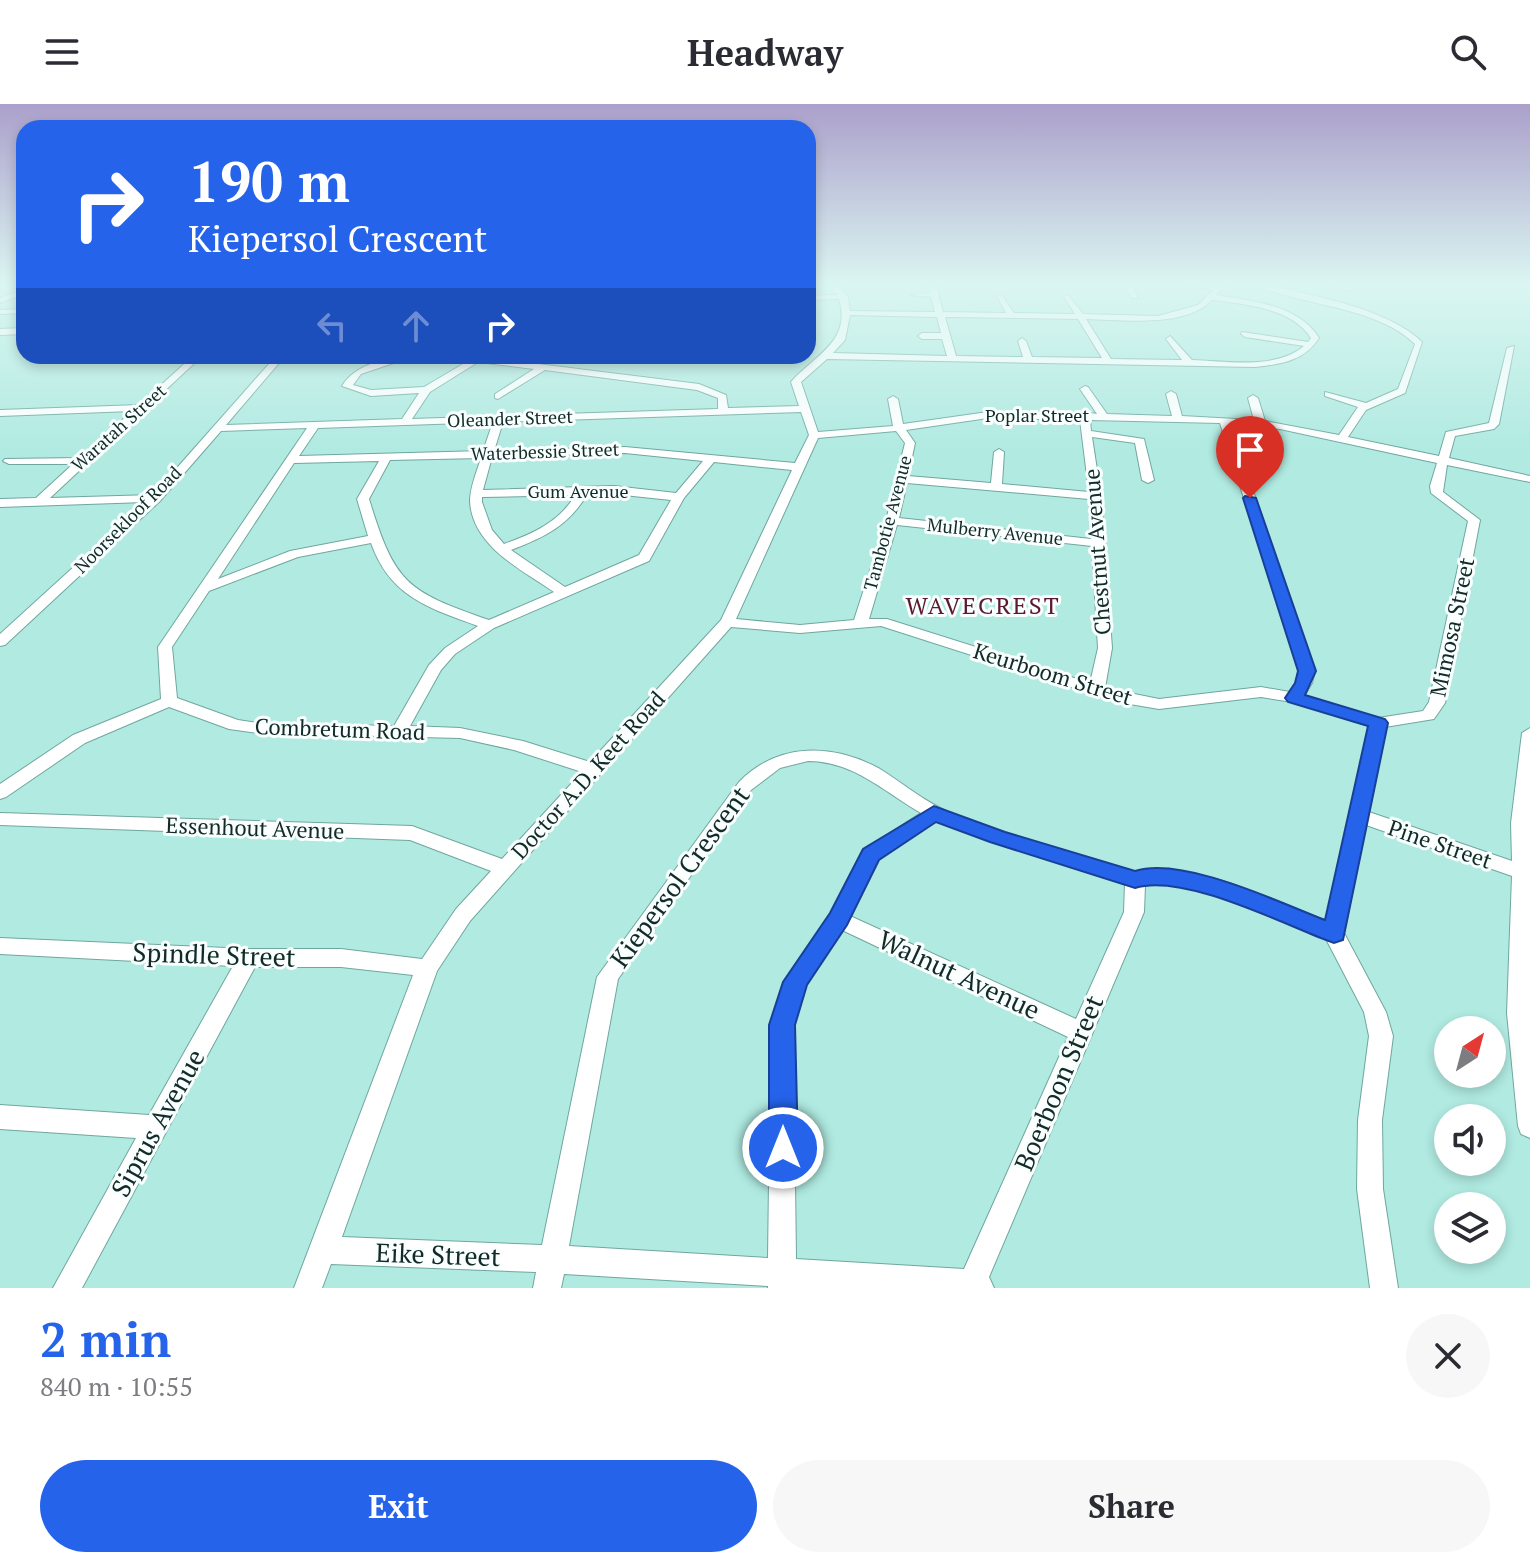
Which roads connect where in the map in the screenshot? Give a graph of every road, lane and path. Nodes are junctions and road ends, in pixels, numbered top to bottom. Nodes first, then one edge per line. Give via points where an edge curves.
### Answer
1 (841, 340) edge
2 (947, 340) edge
3 (1096, 340) edge
4 (1171, 340) edge
5 (1283, 340) edge
6 (1313, 340) edge
7 (1416, 340) edge
8 (1022, 341) dead end
9 (1311, 345) junction
10 (1511, 348) dead end
11 (826, 356) junction
12 (952, 359) junction
13 (1029, 361) junction
14 (1109, 362) junction
15 (189, 364) edge
16 (274, 364) edge
17 (384, 364) edge
18 (468, 364) edge
19 (508, 364) edge
20 (1190, 364) junction
21 (542, 368) junction
22 (1085, 389) dead end
23 (426, 390) junction
24 (1171, 394) dead end
25 (1328, 394) dead end
26 (498, 396) dead end
27 (1253, 398) dead end
28 (893, 399) dead end
29 (1366, 406) junction
30 (141, 408) junction
31 (803, 409) junction
32 (723, 411) junction
33 (0, 413) edge
34 (1084, 415) junction
35 (1103, 416) junction
36 (1177, 417) junction
37 (499, 419) junction
38 (1224, 420) junction
39 (405, 422) junction
40 (1260, 423) junction
41 (315, 424) junction
42 (217, 428) junction
43 (899, 428) junction
44 (1086, 433) junction
45 (814, 435) junction
46 (1342, 439) junction
47 (999, 452) dead end
48 (490, 454) junction
49 (386, 458) junction
50 (711, 458) junction
51 (292, 460) junction
52 (9, 461) dead end
53 (83, 461) junction
54 (1445, 461) junction
55 (797, 467) junction
56 (903, 479) junction
57 (1530, 479) edge
58 (1148, 480) dead end
59 (996, 488) junction
60 (583, 490) junction
61 (477, 494) junction
62 (1095, 496) junction
63 (679, 497) junction
64 (156, 498) junction
65 (40, 501) junction
66 (0, 503) edge
67 (892, 521) junction
68 (374, 539) junction
69 (1097, 543) junction
70 (503, 549) junction
71 (206, 588) junction
72 (563, 592) junction
73 (727, 622) junction
74 (861, 622) junction
75 (489, 625) junction
76 (0, 642) edge
77 (1097, 688) junction
78 (1294, 698) junction
79 (169, 701) junction
80 (1378, 723) junction
81 (400, 730) junction
82 (1530, 733) edge
83 (592, 769) junction
84 (0, 793) edge
85 (934, 813) junction
86 (1358, 815) junction
87 (0, 819) edge
88 (504, 868) junction
89 (1526, 873) edge
90 (1135, 879) junction
91 (838, 919) junction
92 (1334, 933) junction
93 (0, 946) edge
94 (249, 958) junction
95 (427, 968) junction
96 (1080, 1032) junction
97 (0, 1117) edge
98 (1530, 1126) edge
99 (155, 1127) junction
100 (323, 1250) junction
101 (553, 1259) junction
102 (783, 1280) edge
103 (976, 1286) edge
104 (67, 1288) edge
105 (308, 1288) edge
106 (547, 1288) edge
107 (1384, 1288) edge

1 - 11 street
2 - 12 street
3 - 14 street
4 - 20 street
5 - 9 street
6 - 9 street
7 - 29 street via 1402,391
8 - 13 street
9 - 20 street via 1303,354 1280,362
10 - 54 street, Mimosa Street via 1493,426 1452,432
11 - 12 street
11 - 31 street via 796,382
12 - 13 street
13 - 14 street
14 - 20 street
15 - 30 street, Waratah Street
16 - 42 street, Noorsekloof Road
17 - 23 street via 358,372 347,386 371,393
18 - 23 street
19 - 21 street
21 - 26 street
21 - 32 street via 699,387 723,397
22 - 35 street
23 - 39 street
24 - 36 street
25 - 29 street
27 - 40 street
28 - 43 street
29 - 46 street
30 - 33 street
30 - 53 street, Waratah Street
31 - 32 street, Oleander Street
31 - 45 street
32 - 37 street, Oleander Street
34 - 35 street, Poplar Street
34 - 43 street, Poplar Street via 988,415
34 - 44 street, Chestnut Avenue
35 - 36 street, Poplar Street
36 - 38 street, Poplar Street
37 - 39 street, Oleander Street
37 - 48 street
38 - 40 street, Poplar Street
38 - 78 street via 1307,671
39 - 41 street, Oleander Street
40 - 46 street, Poplar Street
41 - 42 street, Oleander Street
41 - 51 street
42 - 64 street, Noorsekloof Road
43 - 45 street, Poplar Street
43 - 56 street, Tambotie Avenue via 910,443
44 - 58 street via 1140,441
44 - 62 street, Chestnut Avenue
45 - 55 street, Doctor A.D. Keet Road
46 - 54 street, Poplar Street
47 - 59 street
48 - 49 street, Waterbessie Street
48 - 50 street, Waterbessie Street via 625,450
48 - 61 street
49 - 51 street, Waterbessie Street
49 - 68 street via 363,499
50 - 55 street, Waterbessie Street
50 - 63 street
51 - 71 street
52 - 53 street
53 - 65 street, Waratah Street
54 - 57 street, Poplar Street
54 - 80 street, Mimosa Street via 1437,493 1474,520 1437,703 1428,715
55 - 73 street, Doctor A.D. Keet Road
56 - 59 street
56 - 67 street, Tambotie Avenue
59 - 62 street
60 - 61 street, Gum Avenue
60 - 63 street, Gum Avenue
60 - 70 street via 555,528
61 - 70 street via 480,518
62 - 69 street, Chestnut Avenue
63 - 72 street via 644,558
64 - 65 street
64 - 76 street, Noorsekloof Road
65 - 66 street
67 - 69 street, Mulberry Avenue
67 - 74 street, Tambotie Avenue
68 - 71 street via 295,554
68 - 75 street via 384,564 422,601
69 - 77 street, Chestnut Avenue via 1105,648
70 - 72 street
71 - 79 street via 165,647
72 - 75 street
73 - 74 street, Keurboom Street via 800,629
73 - 83 street, Doctor A.D. Keet Road
74 - 77 street, Keurboom Street via 905,628
75 - 81 street via 440,660
77 - 78 street, Keurboom Street via 1159,704 1238,692
78 - 80 street, Keurboom Street
79 - 81 street, Combretum Road via 258,728
79 - 84 street via 79,739
80 - 86 street
81 - 83 street, Combretum Road via 460,733
82 - 89 street via 1520,823
83 - 88 street, Doctor A.D. Keet Road
85 - 90 street, Kiepersol Crescent
85 - 91 street via 871,855
85 - 101 street, Kiepersol Crescent via 883,779 833,757 788,757 754,775 608,977
86 - 89 street, Pine Street
86 - 92 street
87 - 88 street, Essenhout Avenue via 412,833
88 - 95 street, Doctor A.D. Keet Road
89 - 98 street via 1518,1013
90 - 92 street, Kiepersol Crescent via 1151,874 1206,885
90 - 96 street, Boerboon Street via 1134,912
91 - 96 street, Walnut Avenue
91 - 102 street via 795,982 782,1025
92 - 107 street via 1375,1012 1381,1036 1370,1120 1370,1189
93 - 94 street, Spindle Street
94 - 95 street, Spindle Street via 341,958
94 - 99 street, Siprus Avenue
95 - 100 street, Doctor A.D. Keet Road
96 - 103 street, Boerboon Street
97 - 99 street
99 - 104 street, Siprus Avenue
100 - 101 street, Eike Street
100 - 105 street, Doctor A.D. Keet Road
101 - 102 street, Eike Street
101 - 106 street
102 - 103 street, Eike Street

